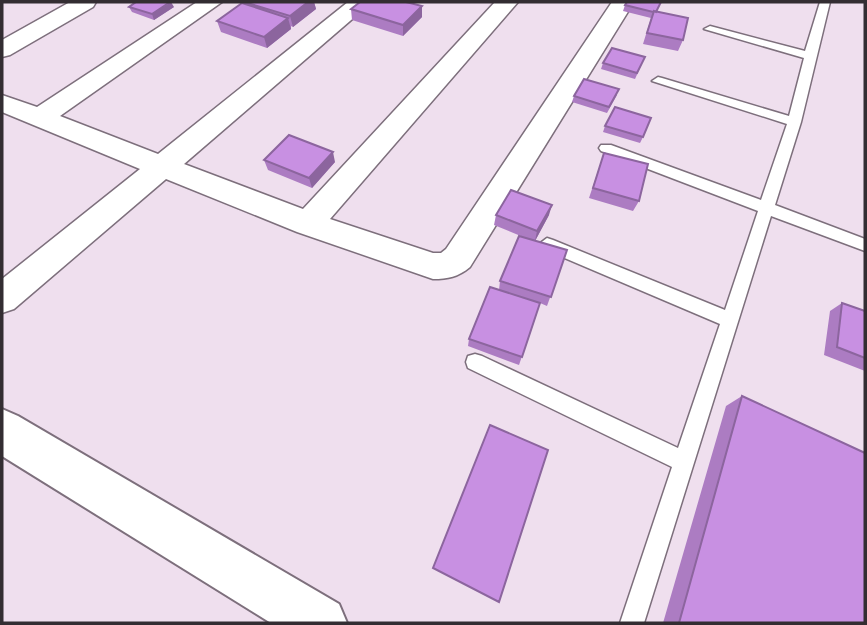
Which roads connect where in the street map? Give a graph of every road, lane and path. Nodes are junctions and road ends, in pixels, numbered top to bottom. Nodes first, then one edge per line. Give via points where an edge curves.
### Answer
1 (85, 2) edge
2 (211, 2) edge
3 (361, 2) edge
4 (507, 2) edge
5 (624, 2) edge
6 (825, 2) edge
7 (710, 29) dead end
8 (2, 50) edge
9 (810, 56) junction
10 (658, 81) dead end
11 (2, 103) edge
12 (40, 117) junction
13 (794, 122) junction
14 (606, 148) dead end
15 (165, 166) junction
16 (766, 209) junction
17 (308, 224) junction
18 (547, 244) edge
19 (865, 245) edge
20 (2, 299) edge
21 (730, 320) junction
22 (475, 362) dead end
23 (2, 431) edge
24 (684, 462) junction
25 (305, 620) edge
26 (632, 623) edge

1 - 8 street
2 - 12 street
3 - 15 street
4 - 17 street
5 - 17 street via 458,258 448,265 433,266
6 - 9 lane
7 - 9 lane
9 - 13 lane
10 - 13 lane
11 - 12 street
12 - 15 street
13 - 16 lane
14 - 16 lane
15 - 17 street
15 - 20 street
16 - 19 lane
16 - 21 lane
18 - 21 lane
21 - 24 lane
22 - 24 lane
23 - 25 main road
24 - 26 lane

